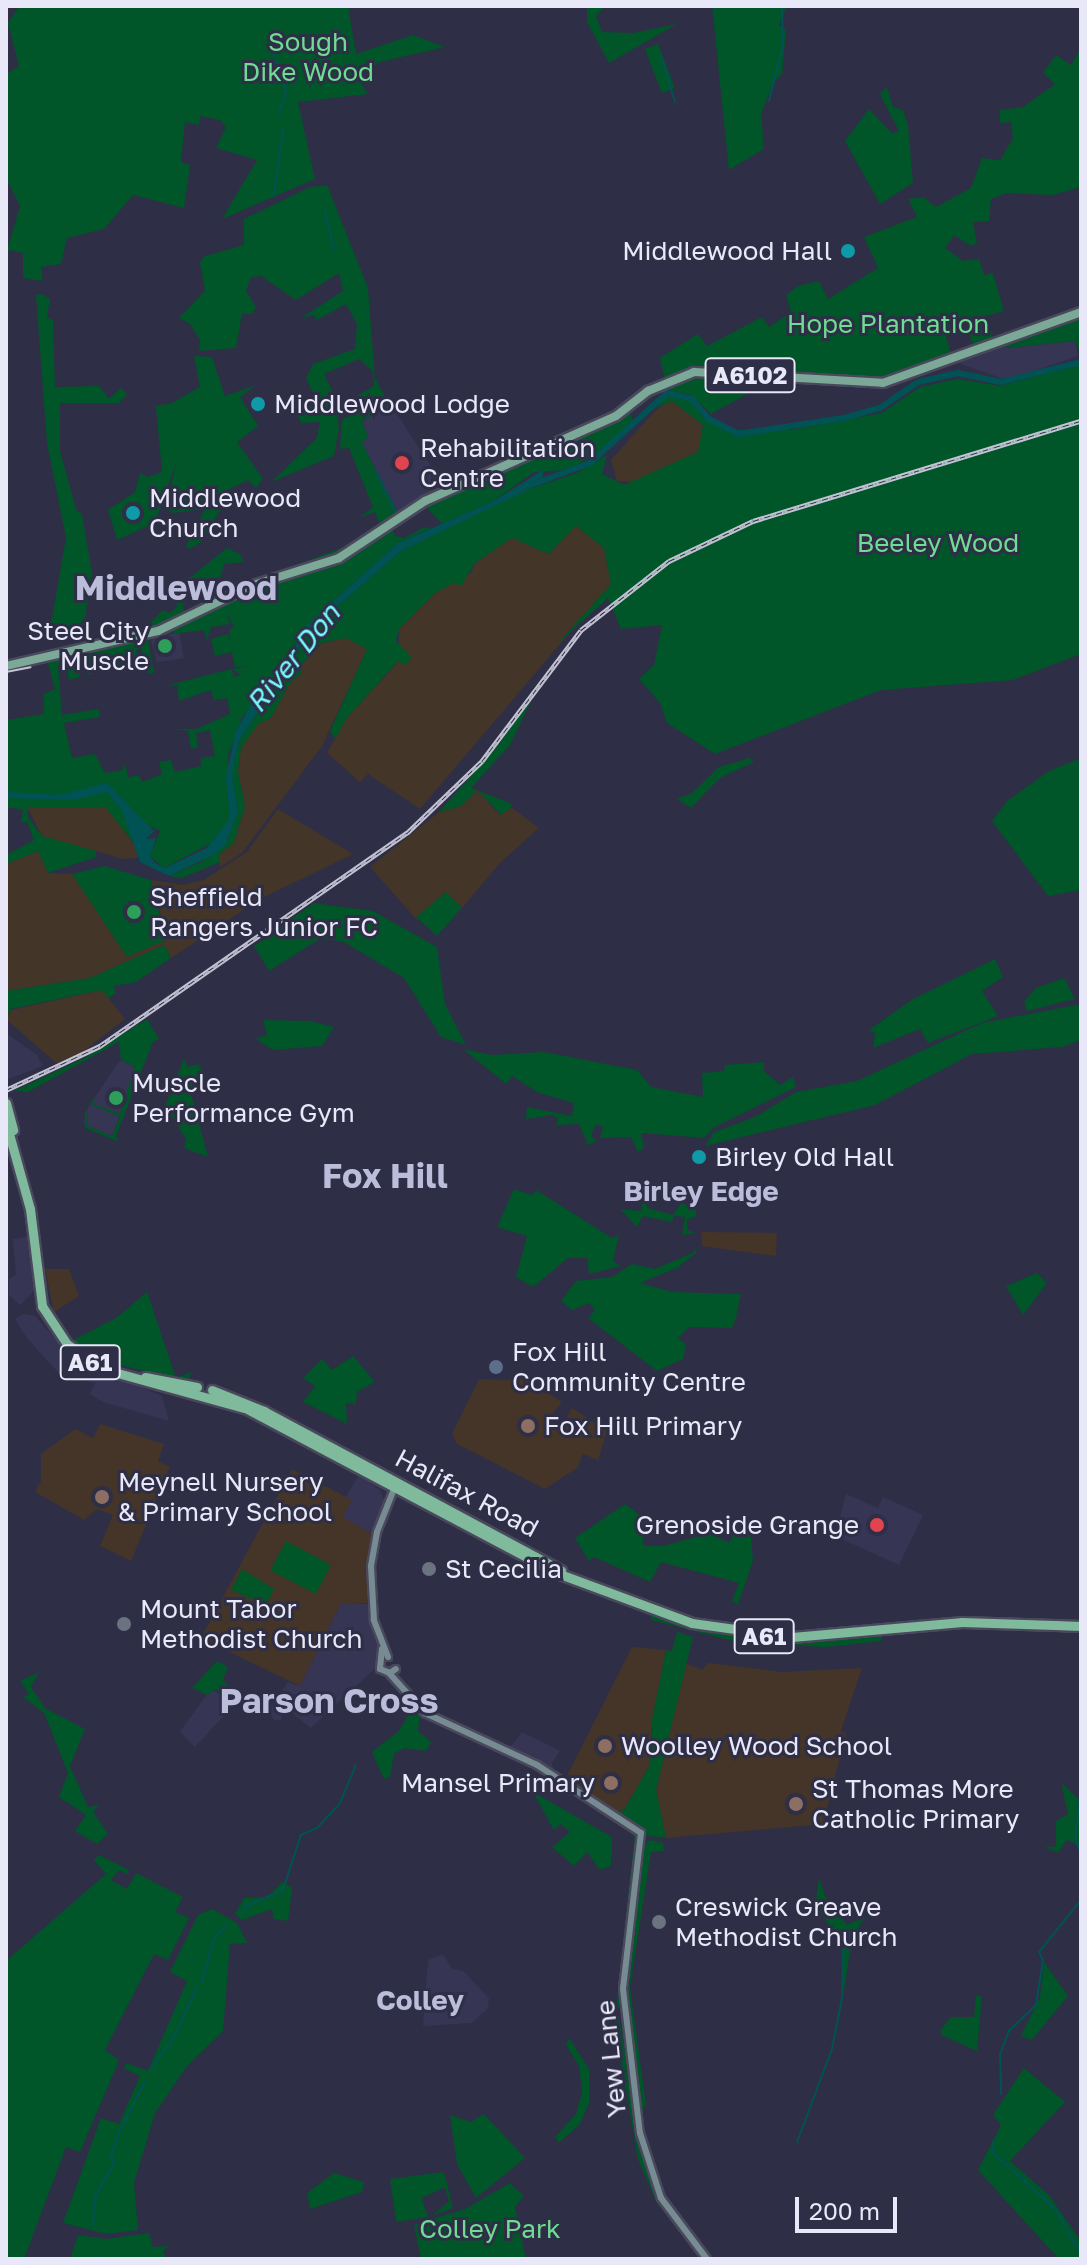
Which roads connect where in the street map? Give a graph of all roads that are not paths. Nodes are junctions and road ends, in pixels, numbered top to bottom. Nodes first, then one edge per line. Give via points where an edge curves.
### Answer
1 (1081, 312) edge
2 (6, 666) edge
3 (6, 1105) edge
4 (6, 1123) edge
5 (15, 1147) junction
6 (396, 1484) junction
7 (1081, 1626) edge
8 (382, 1649) junction
9 (388, 1657) junction
10 (380, 1661) junction
11 (392, 1671) junction
12 (707, 2259) edge

1 - 2 main road, A6102 via 897,380 838,383 694,372 648,391 616,416 425,501 349,554 283,575 158,631
3 - 5 highway, Halifax Road / A61
4 - 5 highway, Halifax Road / A61
5 - 6 highway, Halifax Road / A61 via 34,1204 44,1294 56,1323 75,1346 100,1363 173,1387 249,1403
6 - 7 highway, Halifax Road / A61 via 566,1575 640,1607 746,1634 827,1636 962,1622
6 - 8 main road via 371,1566 372,1610
8 - 9 main road
8 - 10 main road
9 - 10 main road
9 - 11 main road via 395,1660
10 - 11 main road via 380,1669
11 - 12 main road, Yew Lane via 425,1713 543,1768 642,1837 623,1989 640,2133 661,2198

